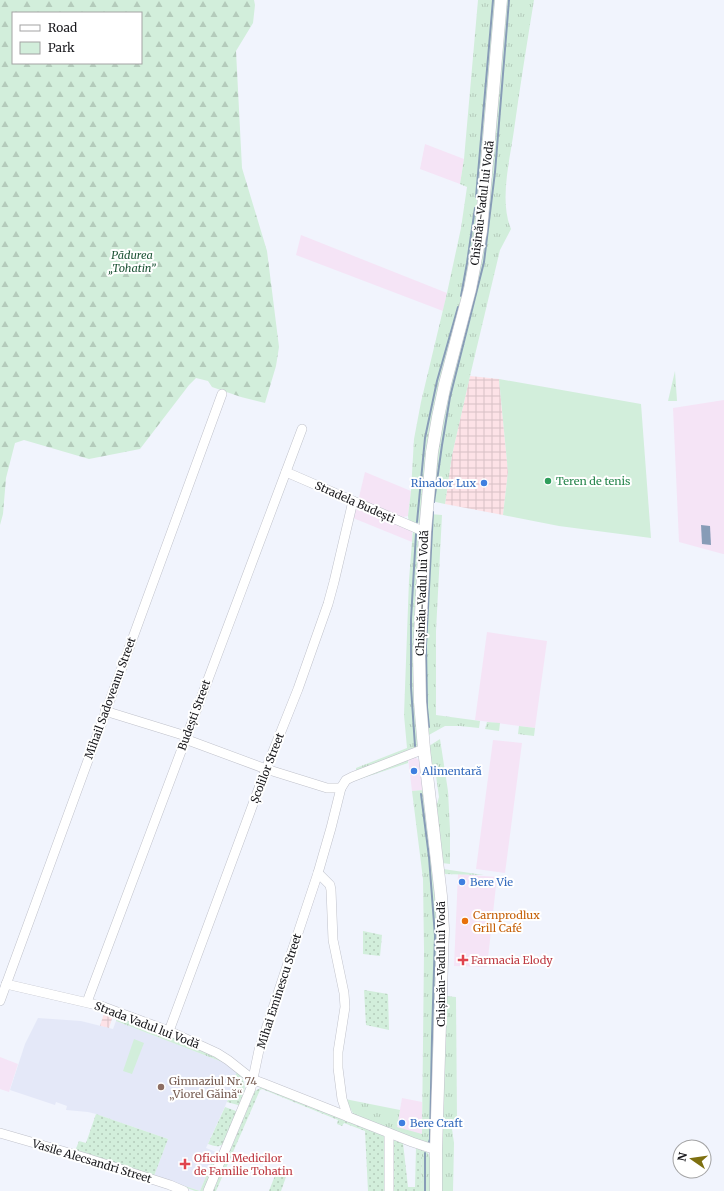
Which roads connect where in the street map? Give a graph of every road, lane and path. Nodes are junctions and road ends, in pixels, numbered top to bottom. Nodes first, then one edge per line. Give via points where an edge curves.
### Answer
1 (501, 0) edge
2 (222, 394) dead end
3 (302, 429) dead end
4 (286, 472) junction
5 (353, 501) junction
6 (425, 532) junction
7 (106, 711) junction
8 (186, 738) junction
9 (424, 749) junction
10 (266, 769) junction
11 (341, 788) junction
12 (318, 874) junction
13 (6, 984) junction
14 (0, 1001) edge
15 (87, 1002) junction
16 (169, 1031) junction
17 (252, 1079) junction
18 (348, 1117) junction
19 (389, 1133) junction
20 (0, 1134) edge
21 (436, 1150) junction
22 (184, 1191) edge
23 (208, 1191) edge
24 (389, 1191) edge
25 (436, 1191) edge

1 - 6 main road, Chișinău-Vadul lui Vodă via 481,232 470,289 438,417 432,452
2 - 7 street, Mihail Sadoveanu Street
3 - 4 street, Budești Street
4 - 5 street, Stradela Budești
4 - 8 street, Budești Street
5 - 6 street, Stradela Budești
5 - 10 street, Școlilor Street via 328,604
6 - 9 main road, Chișinău-Vadul lui Vodă via 419,655
7 - 8 street
7 - 13 street, Mihail Sadoveanu Street
8 - 10 street
8 - 15 street, Budești Street
9 - 11 street via 352,777 346,780
9 - 21 main road, Chișinău-Vadul lui Vodă via 443,929
10 - 11 street via 327,788
10 - 16 street, Școlilor Street
11 - 12 street, Mihai Eminescu Street
12 - 17 street, Mihai Eminescu Street via 259,1050
12 - 18 street via 330,885 333,940 344,993 345,1007 338,1068 342,1099
13 - 14 street, Mihail Sadoveanu Street
13 - 15 street, Strada Vadul lui Vodă
15 - 16 street, Strada Vadul lui Vodă
16 - 17 street, Strada Vadul lui Vodă via 217,1053
17 - 18 street, Strada Vadul lui Vodă
17 - 23 street, Mihai Eminescu Street via 251,1088
18 - 19 street, Strada Vadul lui Vodă
19 - 21 street, Strada Vadul lui Vodă
19 - 24 street
20 - 22 street, Vasile Alecsandri Street via 83,1157
21 - 25 main road, Chișinău-Vadul lui Vodă

